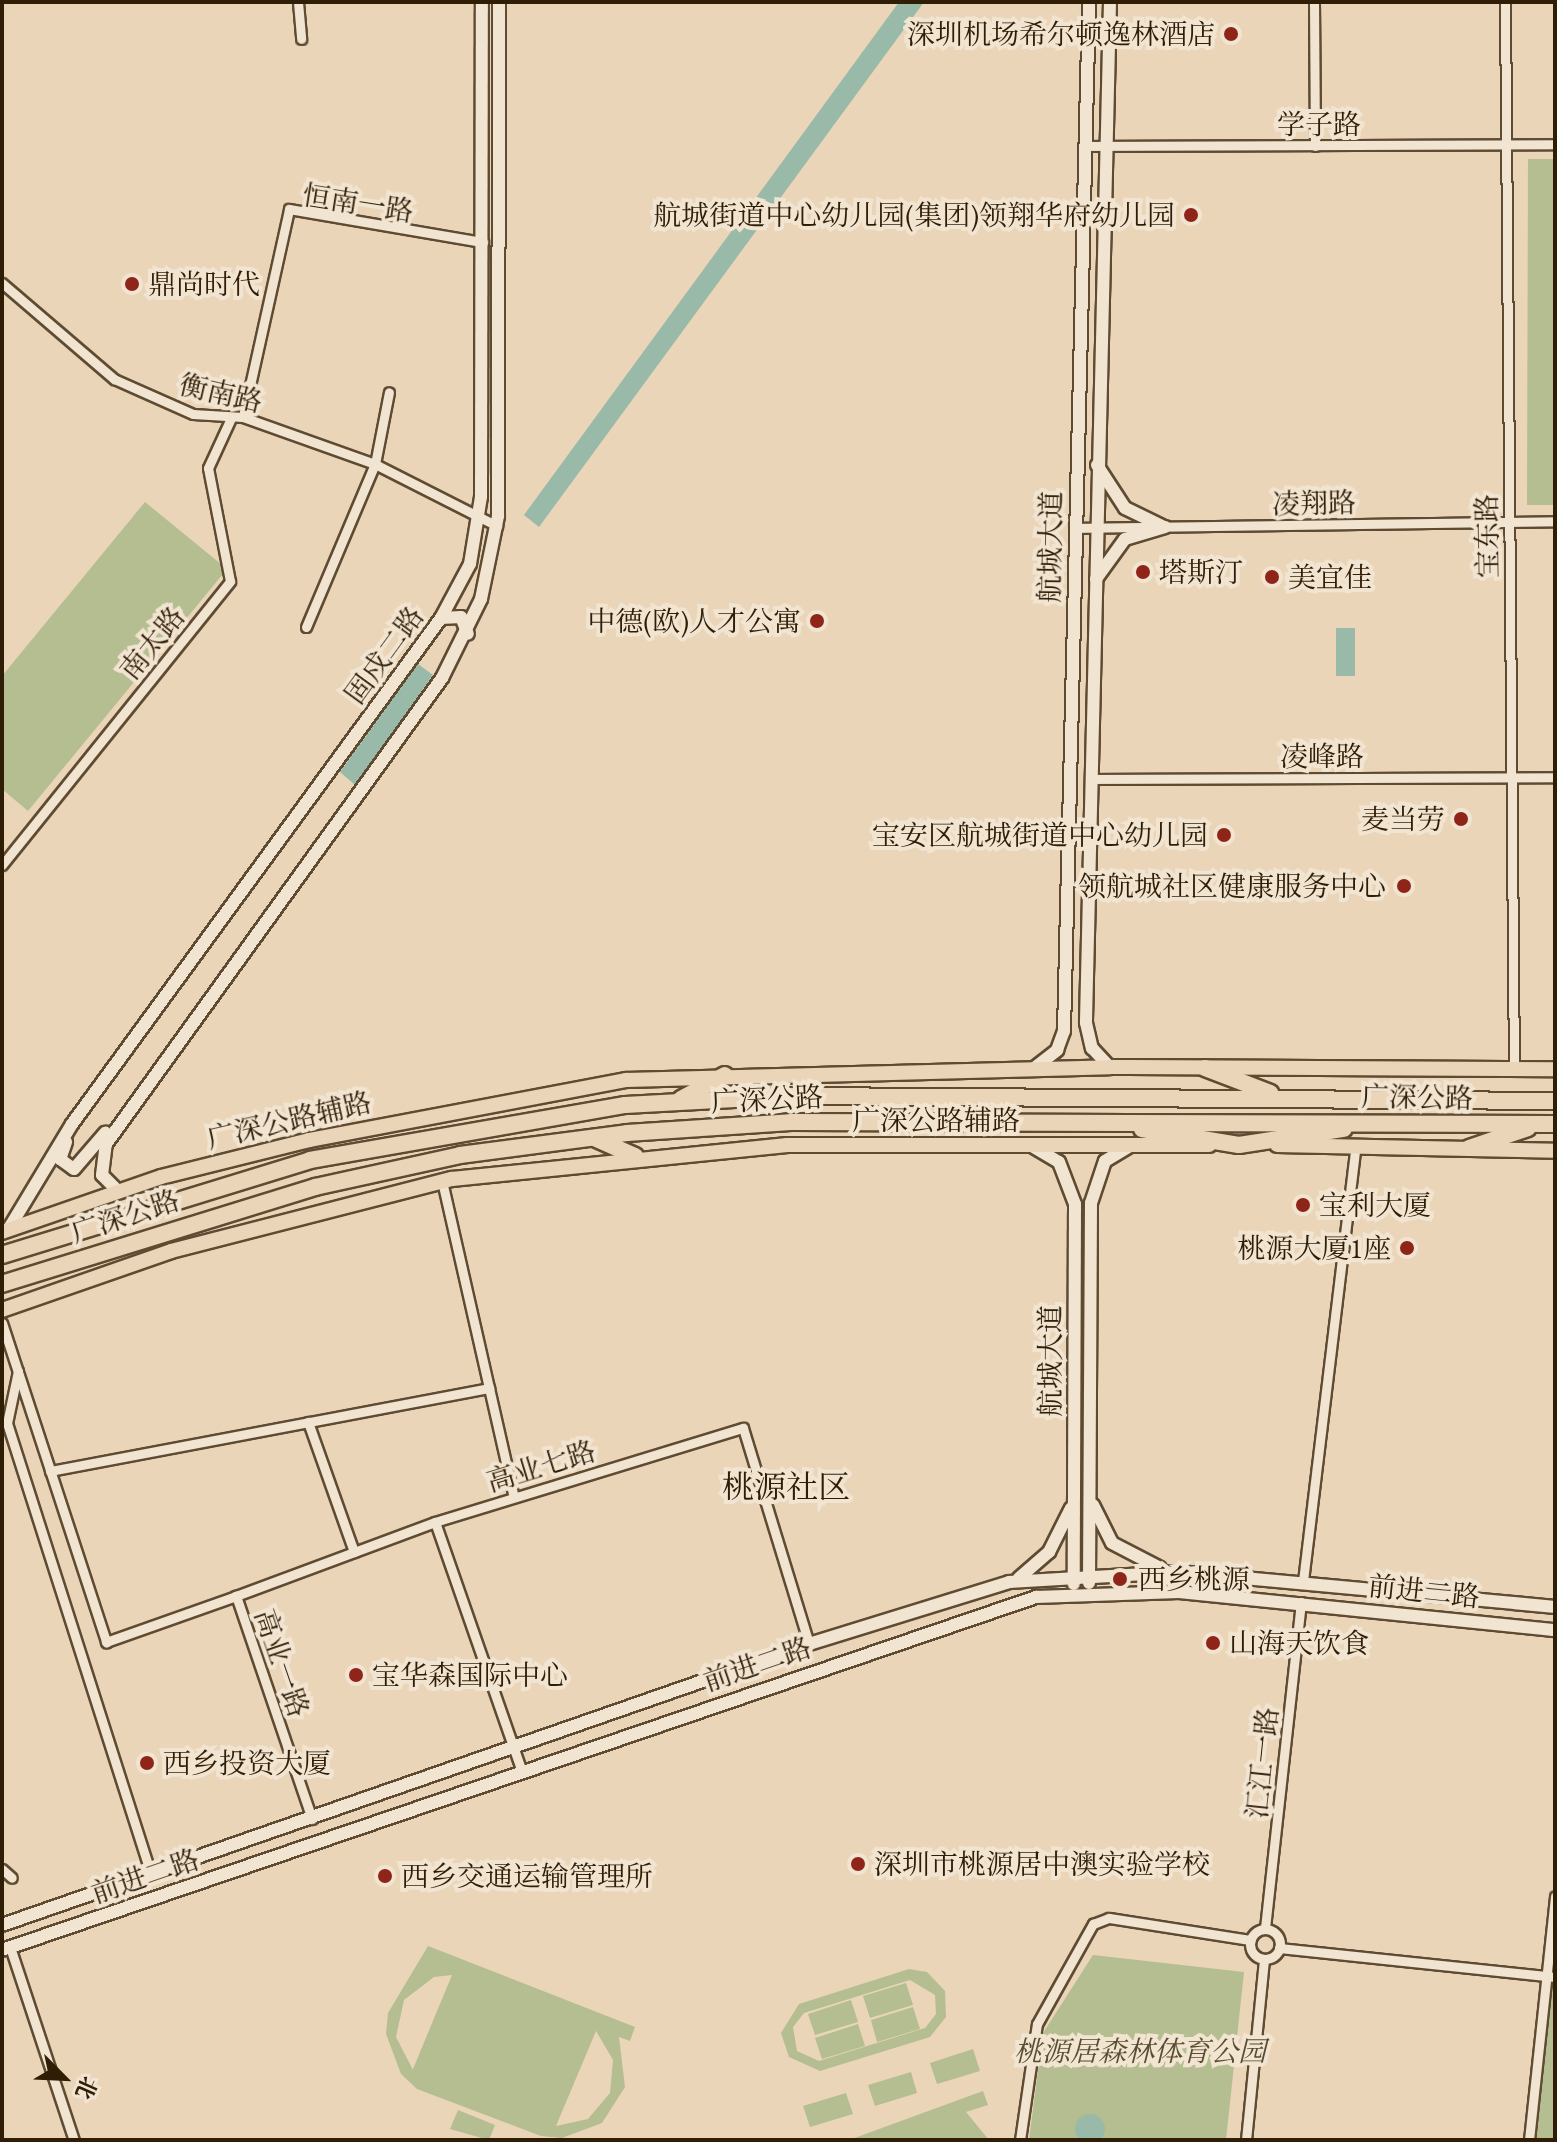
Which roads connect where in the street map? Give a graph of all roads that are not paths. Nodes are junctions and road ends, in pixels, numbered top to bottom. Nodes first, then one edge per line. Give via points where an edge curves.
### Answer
1 (298, 2) edge
2 (482, 2) edge
3 (499, 2) edge
4 (1089, 2) edge
5 (1110, 2) edge
6 (1314, 2) edge
7 (1505, 2) edge
8 (301, 39) dead end
9 (1555, 144) edge
10 (1505, 145) junction
11 (1084, 146) junction
12 (1104, 146) junction
13 (1315, 146) junction
14 (483, 242) junction
15 (2, 283) edge
16 (389, 392) dead end
17 (243, 417) junction
18 (231, 418) junction
19 (1095, 459) junction
20 (375, 464) junction
21 (480, 516) junction
22 (1555, 521) edge
23 (1509, 522) junction
24 (497, 526) junction
25 (1165, 527) junction
26 (1074, 528) junction
27 (1093, 528) junction
28 (1092, 598) junction
29 (441, 618) junction
30 (306, 627) dead end
31 (468, 634) junction
32 (1511, 777) junction
33 (1555, 777) edge
34 (1090, 779) junction
35 (2, 865) edge
36 (1066, 954) junction
37 (1087, 954) junction
38 (115, 1065) junction
39 (1110, 1067) junction
40 (1205, 1068) junction
41 (1555, 1069) edge
42 (1514, 1070) junction
43 (1022, 1072) junction
44 (725, 1075) junction
45 (145, 1085) junction
46 (1279, 1097) junction
47 (1555, 1101) edge
48 (676, 1102) junction
49 (1097, 1122) junction
50 (1391, 1122) junction
51 (1548, 1124) edge
52 (593, 1137) junction
53 (1356, 1144) junction
54 (1239, 1145) junction
55 (1032, 1146) junction
56 (1130, 1146) junction
57 (1469, 1148) junction
58 (1555, 1151) edge
59 (635, 1156) junction
60 (442, 1181) junction
61 (119, 1192) junction
62 (5, 1231) edge
63 (2, 1255) edge
64 (2, 1284) edge
65 (2, 1310) edge
66 (2, 1323) edge
67 (18, 1371) junction
68 (489, 1388) junction
69 (308, 1422) junction
70 (50, 1471) junction
71 (1074, 1493) junction
72 (1090, 1493) junction
73 (514, 1497) junction
74 (435, 1522) junction
75 (354, 1552) junction
76 (1179, 1572) junction
77 (1089, 1575) junction
78 (1074, 1576) junction
79 (1303, 1581) junction
80 (1009, 1582) junction
81 (1089, 1594) junction
82 (1074, 1595) junction
83 (236, 1596) junction
84 (1301, 1602) junction
85 (1555, 1607) edge
86 (1555, 1630) edge
87 (809, 1644) junction
88 (514, 1749) junction
89 (522, 1772) junction
90 (312, 1819) junction
91 (2, 1869) edge
92 (151, 1874) junction
93 (12, 1878) dead end
94 (1555, 1896) edge
95 (2, 1925) edge
96 (1265, 1928) junction
97 (1250, 1940) junction
98 (1279, 1948) junction
99 (6, 1949) edge
100 (1264, 1959) junction
101 (1551, 1976) edge
102 (74, 2140) edge
103 (1020, 2140) edge
104 (1246, 2140) edge
105 (1529, 2140) edge

1 - 8 street
2 - 14 main road, 固戍二路
3 - 24 main road, 固戍二路
4 - 11 main road, 航城大道
5 - 12 main road, 航城大道
6 - 13 street
7 - 10 street, 宝东路
9 - 10 street, 学子路
10 - 13 street, 学子路
10 - 23 street, 宝东路
11 - 12 street, 学子路
11 - 26 main road, 航城大道
12 - 13 street, 学子路
12 - 19 main road, 航城大道
14 - 17 street, 恒南一路 via 289,209
14 - 21 main road, 固戍二路
15 - 18 street, 衡南路 via 114,379 193,414
16 - 20 street
17 - 18 street, 衡南路
17 - 20 street, 衡南路
18 - 35 street, 南太路 via 208,468 230,581
19 - 25 main road via 1125,508
19 - 27 main road, 航城大道
20 - 21 street, 衡南路
20 - 30 street
21 - 24 street, 衡南路
21 - 29 main road, 固戍二路 via 470,564
22 - 23 street, 凌翔路
23 - 25 street, 凌翔路
23 - 32 street, 宝东路
24 - 31 main road, 固戍二路
25 - 27 street, 凌翔路
25 - 28 main road via 1114,548
26 - 27 street, 凌翔路
26 - 36 main road, 航城大道
27 - 28 main road, 航城大道
28 - 34 main road, 航城大道
29 - 31 main road via 461,617
29 - 38 main road, 固戍二路
31 - 45 main road, 固戍二路
32 - 33 street, 凌峰路
32 - 34 street, 凌峰路
32 - 42 street, 宝东路
34 - 37 main road, 航城大道
36 - 37 main road via 1076,965
36 - 43 main road, 航城大道 via 1062,1041 1050,1058
37 - 39 main road, 航城大道 via 1088,1038
38 - 45 main road via 60,1152 67,1168 82,1165
38 - 62 main road, 固戍二路 via 47,1160
39 - 40 main road, 广深公路辅路
39 - 43 main road, 广深公路辅路
40 - 42 main road, 广深公路辅路
40 - 46 highway
41 - 42 main road, 广深公路辅路
43 - 44 main road, 广深公路辅路
44 - 48 highway
44 - 61 main road, 广深公路辅路 via 626,1080 457,1108
45 - 61 main road, 固戍二路 via 102,1156 102,1175
46 - 47 highway, 广深公路
46 - 48 highway, 广深公路
48 - 63 highway, 广深公路 via 456,1129 310,1160
49 - 50 highway, 广深公路
49 - 52 highway, 广深公路 via 791,1122
49 - 54 highway
50 - 51 highway, 广深公路
50 - 54 highway
51 - 57 highway
52 - 59 highway
52 - 64 highway, 广深公路 via 460,1155 315,1187
53 - 54 main road, 广深公路辅路
53 - 57 main road, 广深公路辅路
53 - 79 street
54 - 56 main road, 广深公路辅路
55 - 56 main road, 广深公路辅路
55 - 59 main road, 广深公路辅路 via 787,1145
55 - 71 main road, 航城大道 via 1059,1162 1075,1204
56 - 72 main road, 航城大道 via 1105,1161 1091,1203
57 - 58 main road, 广深公路辅路
59 - 60 main road, 广深公路辅路
60 - 65 main road, 广深公路辅路 via 171,1251
60 - 68 street
61 - 62 main road, 广深公路辅路
66 - 67 street
67 - 70 street
67 - 92 street via 7,1423
68 - 69 street
68 - 73 street
69 - 70 street
69 - 75 street
70 - 83 street via 106,1642
71 - 78 main road, 航城大道
71 - 80 main road via 1049,1552
72 - 76 main road via 1112,1543 1138,1561
72 - 77 main road, 航城大道
73 - 74 street, 高业七路
73 - 87 street, 高业七路 via 743,1428
74 - 75 street, 高业七路
74 - 88 street
75 - 83 street, 高业一路
76 - 77 main road, 前进二路
76 - 79 main road, 前进二路
77 - 78 main road, 前进二路
77 - 81 main road, 航城大道
78 - 80 main road, 前进二路
78 - 82 main road, 航城大道
79 - 85 main road, 前进二路
80 - 87 main road, 前进二路
81 - 82 main road, 前进二路
81 - 84 main road, 前进二路
82 - 89 main road, 前进二路 via 977,1612
83 - 90 street, 高业一路
84 - 86 main road, 前进二路
84 - 96 street, 汇江一路
87 - 88 main road, 前进二路
88 - 89 street
88 - 90 main road, 前进二路
89 - 99 main road, 前进二路
90 - 92 main road, 前进二路
91 - 93 street
92 - 95 main road, 前进二路
94 - 101 street
96 - 97 street
96 - 98 street via 1277,1935
97 - 100 street
97 - 103 street via 1109,1918 1093,1924 1037,2024
98 - 100 street
98 - 101 street
99 - 102 street
100 - 104 street
101 - 105 street

